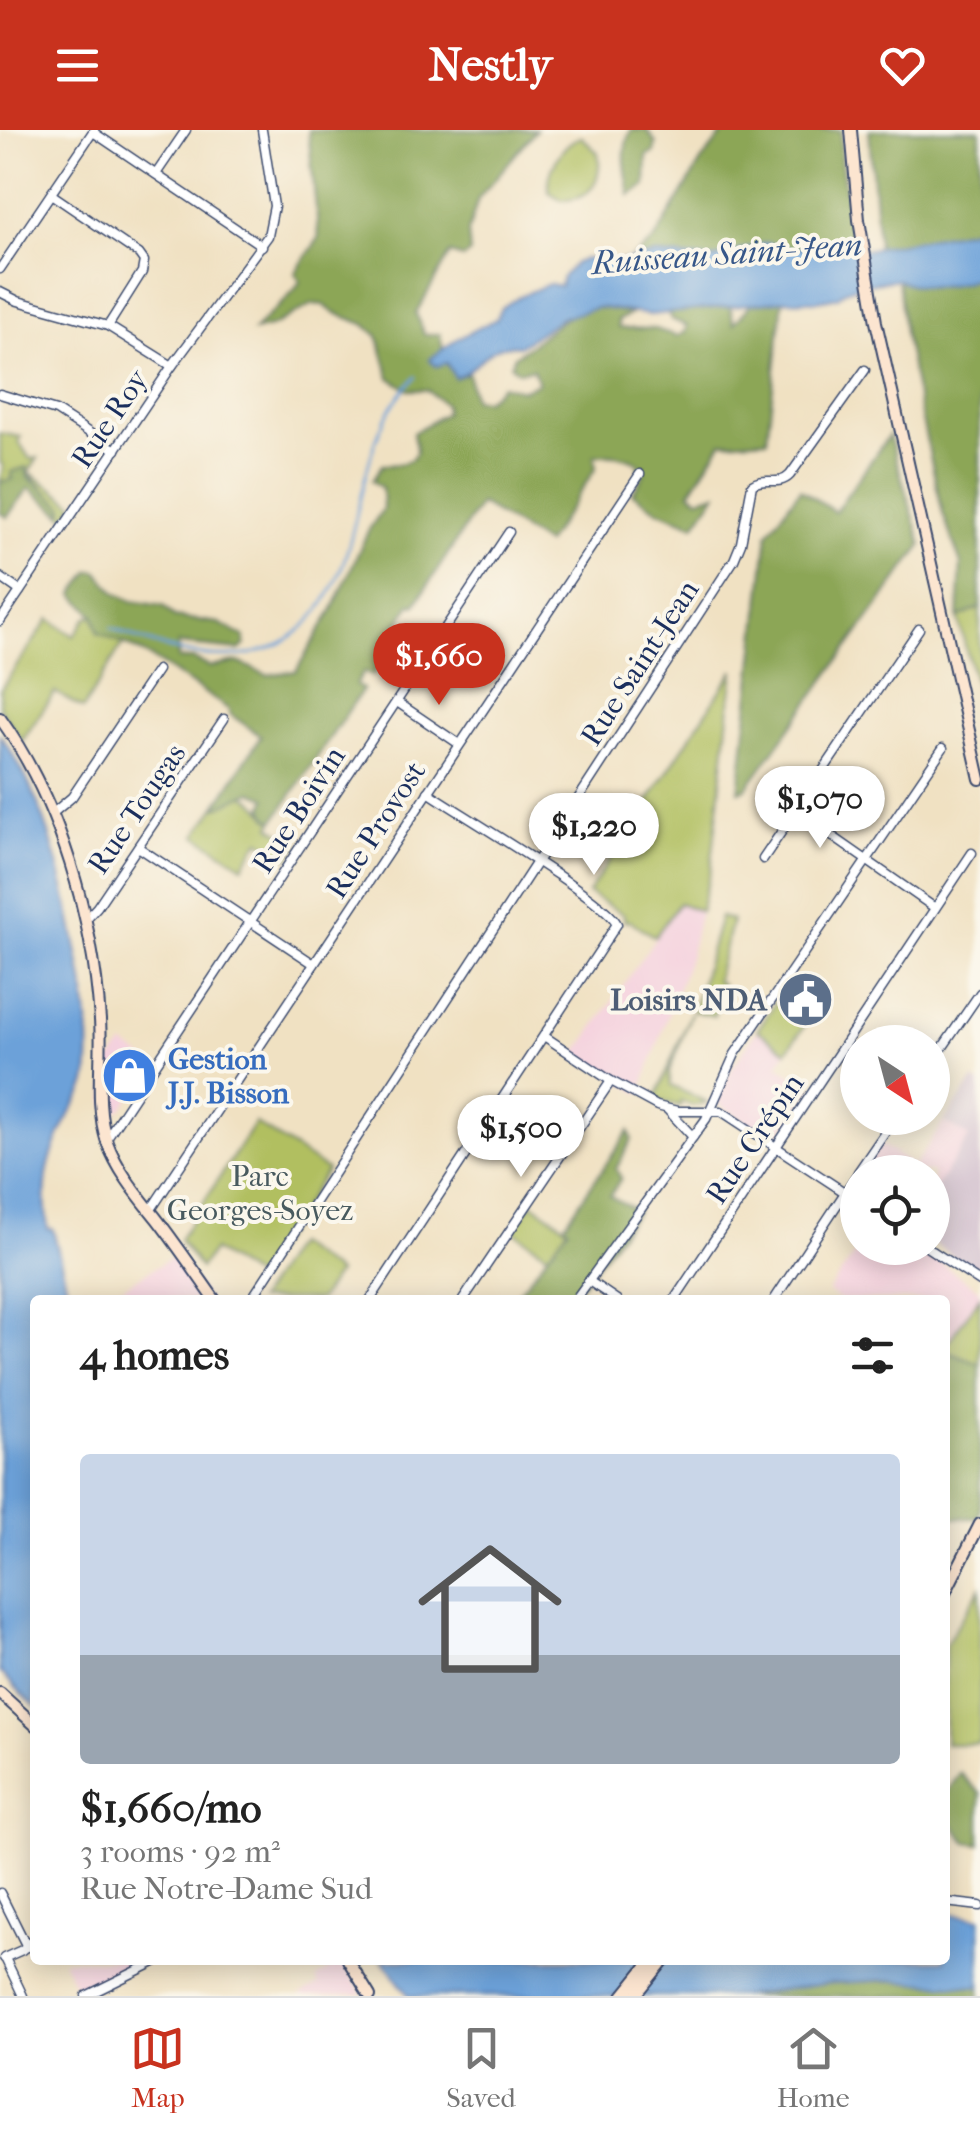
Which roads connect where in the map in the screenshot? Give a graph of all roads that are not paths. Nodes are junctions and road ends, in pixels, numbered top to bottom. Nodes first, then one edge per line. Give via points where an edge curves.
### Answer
1 (186, 130) edge
2 (262, 130) edge
3 (850, 130) edge
4 (94, 131) edge
5 (156, 174) junction
6 (51, 194) junction
7 (262, 246) junction
8 (0, 268) edge
9 (0, 292) edge
10 (108, 326) junction
11 (172, 366) junction
12 (864, 370) dead end
13 (0, 394) edge
14 (116, 450) junction
15 (640, 474) dead end
16 (508, 532) dead end
17 (0, 577) edge
18 (20, 591) junction
19 (0, 621) edge
20 (919, 630) dead end
21 (157, 670) dead end
22 (397, 702) junction
23 (0, 718) edge
24 (224, 719) dead end
25 (459, 744) junction
26 (943, 748) dead end
27 (980, 779) edge
28 (428, 792) junction
29 (769, 792) dead end
30 (796, 811) junction
31 (53, 813) junction
32 (138, 847) junction
33 (972, 853) dead end
34 (763, 859) dead end
35 (866, 860) junction
36 (536, 862) junction
37 (935, 908) junction
38 (83, 921) junction
39 (252, 922) junction
40 (314, 964) junction
41 (980, 993) edge
42 (544, 1036) junction
43 (950, 1036) edge
44 (611, 1080) junction
45 (667, 1109) junction
46 (709, 1110) junction
47 (126, 1111) junction
48 (101, 1115) junction
49 (693, 1137) junction
50 (106, 1139) junction
51 (776, 1147) junction
52 (840, 1190) edge
53 (840, 1201) edge
54 (150, 1211) junction
55 (950, 1262) edge
56 (589, 1281) junction
57 (980, 1282) edge
58 (211, 1295) edge
59 (253, 1295) edge
60 (373, 1295) edge
61 (466, 1295) edge
62 (579, 1295) edge
63 (609, 1295) edge
64 (677, 1295) edge
65 (777, 1295) edge
66 (980, 1524) edge
67 (950, 1581) edge
68 (0, 1693) edge
69 (30, 1720) edge
70 (0, 1893) edge
71 (950, 1903) edge
72 (980, 1906) edge
73 (30, 1943) edge
74 (26, 1947) junction
75 (2, 1959) edge
76 (149, 1965) edge
77 (351, 1965) edge
78 (648, 1965) edge
79 (660, 1965) edge
80 (23, 1996) edge
81 (86, 1996) edge
82 (370, 1996) edge
83 (623, 1996) edge
84 (634, 1996) edge

1 - 5 street
2 - 7 street via 274,206
3 - 27 street via 869,284
4 - 5 street
4 - 6 street
5 - 7 street
6 - 8 street
6 - 10 street via 144,261
7 - 11 street, Rue Roy
9 - 10 street
10 - 11 street
11 - 14 street, Rue Roy
12 - 36 street, Rue Saint-Jean via 790,475 752,485 738,553
13 - 14 street via 56,411
14 - 18 street, Rue Roy
15 - 25 street, Rue Provost
16 - 22 street, Rue Boivin
17 - 18 street
18 - 19 street, Rue Roy
20 - 30 street
21 - 31 street via 72,797
22 - 25 street
22 - 39 street, Rue Boivin
23 - 31 street
24 - 32 street, Rue Tougas
25 - 28 street, Rue Provost
26 - 35 street
28 - 36 street
28 - 40 street, Rue Provost
29 - 30 street
30 - 34 street
30 - 35 street
31 - 38 street
32 - 38 street, Rue Tougas
32 - 39 street
33 - 37 street, Rue Crépin
35 - 37 street
35 - 46 street via 735,1054
36 - 42 street via 617,921
36 - 59 street, Rue Saint-Jean
37 - 51 street, Rue Crépin
38 - 48 street via 100,1021
39 - 40 street
39 - 47 street, Rue Boivin
40 - 54 street, Rue Provost
41 - 43 street
42 - 44 street
42 - 60 street
44 - 45 street
44 - 61 street
45 - 46 street
45 - 49 street
46 - 49 street
46 - 51 street
47 - 48 street via 115,1118
47 - 50 street, Rue Boivin
48 - 50 street
49 - 56 street
50 - 54 street
51 - 52 street
51 - 64 street, Rue Crépin
53 - 65 street
54 - 58 street
55 - 57 street
56 - 62 street
56 - 63 street
66 - 67 street
68 - 69 street
70 - 74 street
71 - 72 street
73 - 74 street
74 - 75 street
75 - 80 street
76 - 81 street
77 - 82 street
78 - 83 street
79 - 84 street

